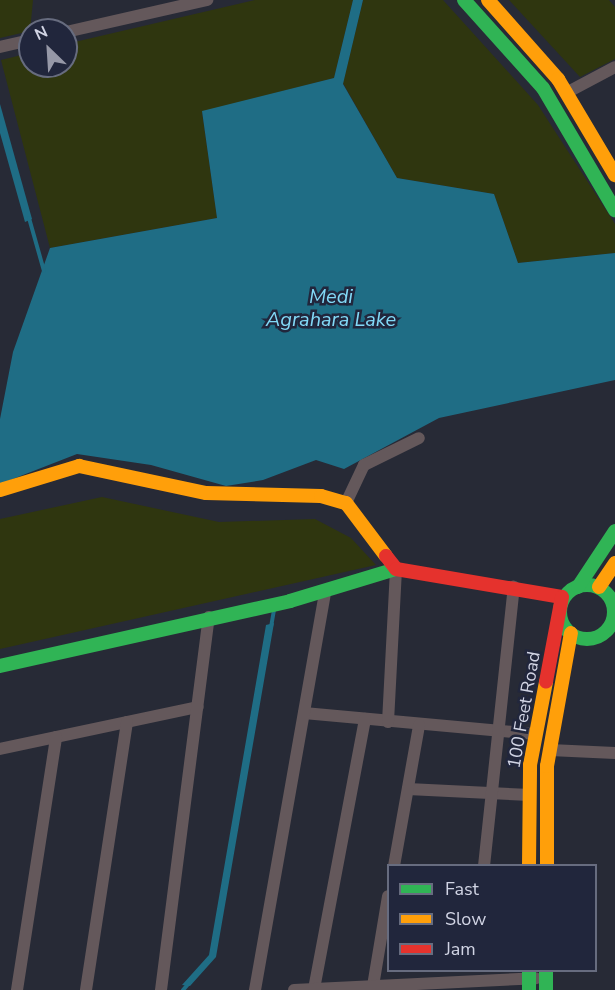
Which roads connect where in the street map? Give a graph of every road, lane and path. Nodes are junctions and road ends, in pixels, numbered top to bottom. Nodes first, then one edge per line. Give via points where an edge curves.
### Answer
1 (207, 0) edge
2 (464, 0) edge
3 (488, 0) edge
4 (78, 29) edge
5 (18, 43) edge
6 (0, 47) edge
7 (615, 67) edge
8 (566, 93) junction
9 (615, 176) edge
10 (615, 210) edge
11 (419, 438) dead end
12 (0, 490) edge
13 (346, 503) junction
14 (615, 531) edge
15 (615, 563) edge
16 (396, 569) junction
17 (514, 587) junction
18 (578, 587) junction
19 (599, 587) junction
20 (325, 592) junction
21 (562, 597) junction
22 (209, 617) junction
23 (613, 625) edge
24 (571, 633) junction
25 (0, 666) edge
26 (198, 707) junction
27 (304, 713) junction
28 (365, 719) junction
29 (126, 722) junction
30 (388, 722) junction
31 (419, 725) junction
32 (499, 733) junction
33 (536, 734) junction
34 (56, 736) junction
35 (0, 749) edge
36 (550, 750) junction
37 (615, 753) edge
38 (408, 789) junction
39 (493, 794) junction
40 (530, 795) junction
41 (394, 864) edge
42 (484, 864) edge
43 (529, 864) edge
44 (547, 864) edge
45 (387, 902) edge
46 (432, 972) edge
47 (471, 976) edge
48 (546, 979) edge
49 (529, 980) edge
50 (372, 986) junction
51 (429, 987) edge
52 (314, 989) edge
53 (17, 990) edge
54 (86, 990) edge
55 (161, 990) edge
56 (255, 990) edge
57 (294, 990) edge

1 - 4 street
2 - 10 main road via 543,88
3 - 8 main road
5 - 6 street
7 - 8 street
8 - 9 main road
11 - 13 street via 364,465
12 - 13 main road via 79,466 206,493 321,496
13 - 16 main road
14 - 18 main road
15 - 19 main road
16 - 17 main road
16 - 20 main road
16 - 30 street
17 - 21 main road
17 - 32 street
18 - 19 main road
18 - 21 main road
19 - 23 main road via 613,603
20 - 22 main road
20 - 27 street
21 - 24 main road via 561,617
21 - 33 main road, 100 Feet Road
22 - 25 main road
22 - 26 street
23 - 24 main road via 590,638
24 - 36 main road, 100 Feet Road
26 - 29 street
26 - 55 street
27 - 28 street
27 - 56 street
28 - 30 street
28 - 52 street
29 - 34 street
29 - 54 street
30 - 31 street
31 - 32 street
31 - 38 street
32 - 33 street
32 - 39 street
33 - 40 main road, 100 Feet Road
34 - 35 street
34 - 53 street
36 - 37 street
36 - 44 main road, 100 Feet Road
38 - 39 street
38 - 41 street
39 - 40 street
39 - 42 street
40 - 43 main road, 100 Feet Road
45 - 50 street
46 - 51 street
47 - 49 street
47 - 51 street
48 - 49 street
50 - 51 street
50 - 52 street
52 - 57 street

